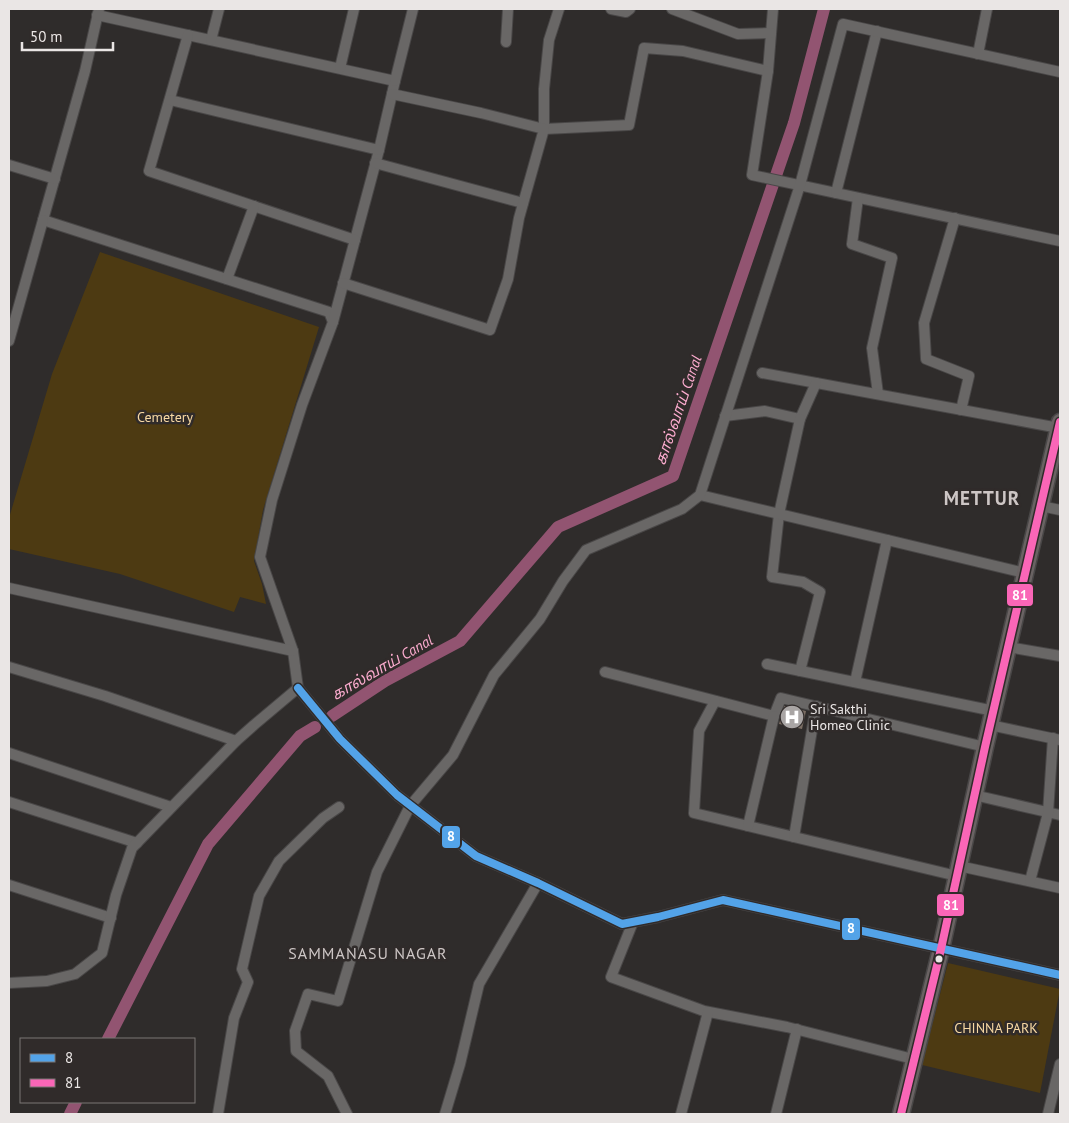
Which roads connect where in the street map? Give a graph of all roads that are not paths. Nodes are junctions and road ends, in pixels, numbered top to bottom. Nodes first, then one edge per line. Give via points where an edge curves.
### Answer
1 (219, 9) edge
2 (354, 9) edge
3 (413, 9) edge
4 (508, 9) edge
5 (559, 9) edge
6 (611, 9) edge
7 (630, 9) edge
8 (672, 9) edge
9 (773, 9) edge
10 (987, 9) edge
11 (98, 12) edge
12 (877, 31) junction
13 (771, 33) junction
14 (188, 35) junction
15 (211, 40) junction
16 (506, 42) dead end
17 (978, 54) junction
18 (340, 68) junction
19 (768, 71) junction
20 (1060, 72) edge
21 (395, 81) junction
22 (392, 94) junction
23 (170, 100) junction
24 (544, 128) junction
25 (379, 150) junction
26 (376, 163) junction
27 (9, 165) edge
28 (55, 178) junction
29 (796, 184) junction
30 (836, 193) junction
31 (858, 198) junction
32 (523, 204) junction
33 (254, 206) junction
34 (955, 218) junction
35 (43, 220) junction
36 (355, 240) junction
37 (1060, 241) edge
38 (227, 280) junction
39 (343, 283) junction
40 (333, 322) junction
41 (9, 341) edge
42 (762, 373) dead end
43 (816, 383) junction
44 (878, 394) junction
45 (961, 410) junction
46 (725, 416) junction
47 (800, 419) junction
48 (1060, 425) edge
49 (700, 495) junction
50 (1041, 506) junction
51 (1060, 510) edge
52 (779, 514) junction
53 (887, 540) junction
54 (1025, 573) junction
55 (9, 590) edge
56 (1008, 647) junction
57 (292, 651) junction
58 (1060, 656) edge
59 (767, 664) dead end
60 (9, 667) edge
61 (800, 671) junction
62 (605, 672) dead end
63 (855, 682) junction
64 (298, 688) junction
65 (715, 700) junction
66 (816, 706) junction
67 (774, 716) junction
68 (992, 718) junction
69 (1056, 739) edge
70 (236, 741) junction
71 (985, 747) junction
72 (9, 753) edge
73 (974, 795) junction
74 (9, 802) edge
75 (410, 806) junction
76 (172, 807) junction
77 (339, 807) dead end
78 (1048, 813) junction
79 (1060, 815) edge
80 (748, 826) junction
81 (794, 837) junction
82 (137, 843) junction
83 (958, 871) junction
84 (1030, 881) junction
85 (538, 883) junction
86 (9, 885) edge
87 (1060, 888) edge
88 (110, 918) junction
89 (633, 922) junction
90 (941, 949) junction
91 (1060, 975) edge
92 (9, 983) edge
93 (708, 1012) junction
94 (796, 1029) junction
95 (913, 1059) junction
96 (1060, 1064) edge
97 (218, 1114) edge
98 (347, 1114) edge
99 (444, 1114) edge
100 (681, 1114) edge
101 (776, 1114) edge
102 (901, 1114) edge
103 (1048, 1114) edge

1 - 15 street
2 - 18 street
3 - 21 street
4 - 16 street
5 - 24 street via 549,40
6 - 7 street via 626,12
8 - 13 street via 738,34
9 - 13 street
10 - 17 street
11 - 14 street
11 - 28 street
12 - 17 street
12 - 29 street via 843,24
12 - 30 street
13 - 19 street
14 - 15 street
14 - 23 street
15 - 18 street
17 - 20 street
18 - 21 street
19 - 24 street via 683,51 644,48 629,125
19 - 29 street via 752,176
21 - 22 street
22 - 24 street
22 - 25 street
23 - 25 street
23 - 33 street via 149,171
24 - 32 street
25 - 26 street
26 - 32 street
26 - 36 street
27 - 28 street
28 - 35 street
29 - 30 street
29 - 46 street
30 - 31 street
31 - 34 street
31 - 44 street via 852,244 892,258 872,348
32 - 39 street via 508,279 490,330
33 - 36 street
33 - 38 street
34 - 37 street
34 - 45 street via 924,323 926,359 969,376
35 - 38 street
35 - 41 street
36 - 39 street
38 - 40 street via 329,312
39 - 40 street
40 - 57 street via 272,500 260,557
42 - 43 street
43 - 44 street
43 - 47 street
44 - 45 street
45 - 48 street
46 - 47 street via 765,411
46 - 49 street
47 - 52 street
48 - 50 main road
49 - 52 street
49 - 75 street via 682,509 586,550 540,618 494,674 453,754
50 - 51 street
50 - 54 main road
52 - 53 street
52 - 61 street via 772,577 804,582 820,592
53 - 54 street
53 - 63 street
54 - 56 main road
55 - 57 street
56 - 58 street
56 - 68 main road
57 - 64 street
59 - 61 street
60 - 70 street
61 - 63 street
62 - 65 street
63 - 68 street
64 - 70 street
64 - 75 street via 340,739
65 - 67 street
65 - 80 street via 699,731 694,813
66 - 67 street via 781,698
66 - 71 street
66 - 81 street
67 - 80 street
68 - 69 street
68 - 71 main road
69 - 78 street
70 - 76 street
71 - 73 main road
72 - 76 street
73 - 78 street
73 - 83 main road
74 - 82 street
75 - 85 street via 476,856
75 - 98 street via 377,872 338,1001 308,994 295,1031 296,1051 328,1076
76 - 82 street
77 - 97 street via 323,818 279,861 259,896 242,970 248,982 234,1018
78 - 79 street
78 - 84 street
80 - 81 street
81 - 83 street
82 - 88 street via 132,848
83 - 84 street
83 - 90 main road
84 - 87 street
85 - 89 street via 622,924
85 - 99 street via 479,984
86 - 88 street
88 - 92 street via 102,953 75,974 47,981
89 - 90 street via 723,900
89 - 93 street via 611,976
90 - 91 street
90 - 95 main road
93 - 94 street
93 - 100 street
94 - 95 street
94 - 101 street
95 - 102 main road
96 - 103 street

